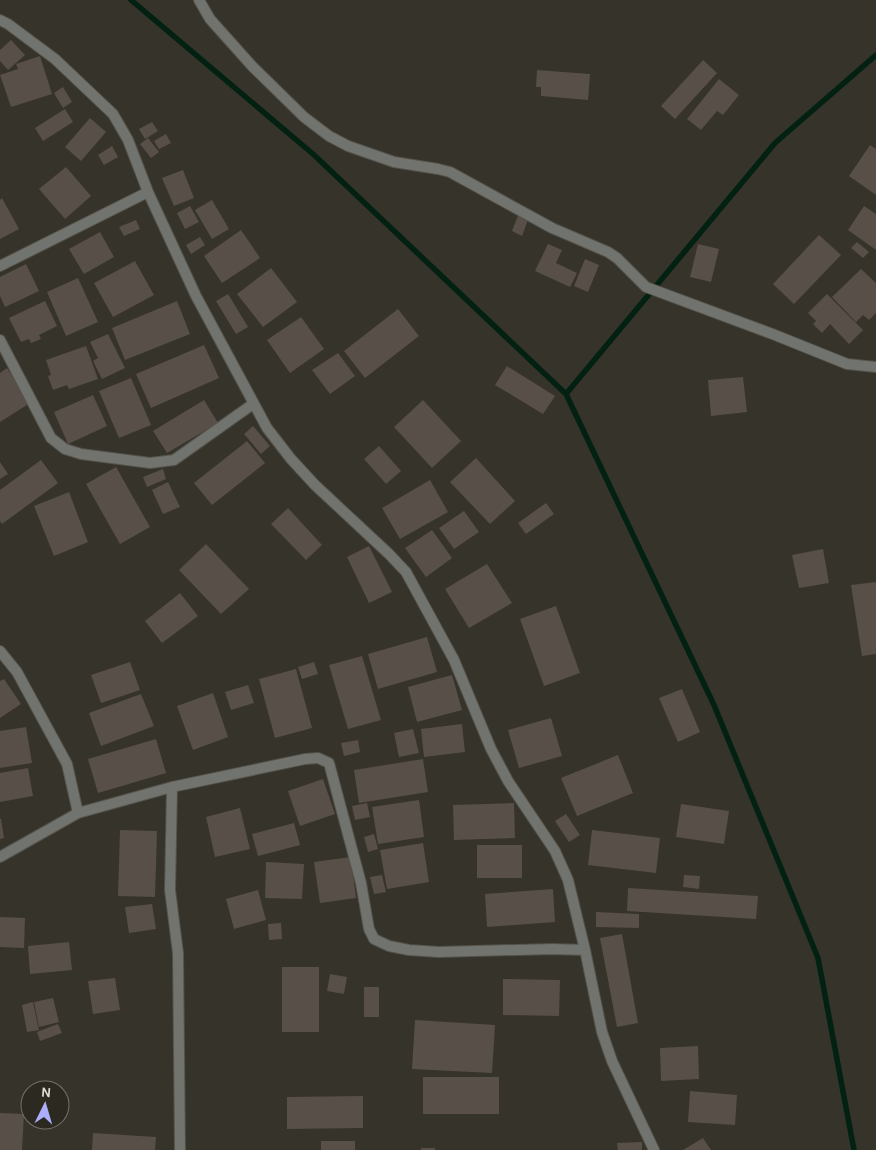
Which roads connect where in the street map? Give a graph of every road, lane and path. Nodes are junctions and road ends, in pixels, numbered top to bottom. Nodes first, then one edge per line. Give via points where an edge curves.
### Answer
1 (199, 0) edge
2 (4, 22) edge
3 (0, 32) edge
4 (148, 192) junction
5 (0, 266) edge
6 (0, 340) edge
7 (876, 367) edge
8 (253, 404) junction
9 (0, 651) edge
10 (172, 787) junction
11 (78, 813) junction
12 (0, 856) edge
13 (585, 950) junction
14 (180, 1150) edge
15 (654, 1150) edge

1 - 7 street via 210,19 252,66 304,117 329,136 394,162 450,172 552,228 608,252 646,287 847,364
2 - 3 street
2 - 4 street via 55,59 113,114 128,140
4 - 5 street
4 - 8 street via 196,296
6 - 8 street via 51,438 65,450 80,454 150,463 174,460
8 - 13 street via 266,428 297,466 406,572 454,660 503,773 555,851 568,880
9 - 11 street via 17,672 67,764
10 - 11 street
10 - 13 street via 318,758 329,763 374,939 409,950 439,952
10 - 14 street via 170,890 178,953
11 - 12 street
13 - 15 street via 602,1032 612,1061

